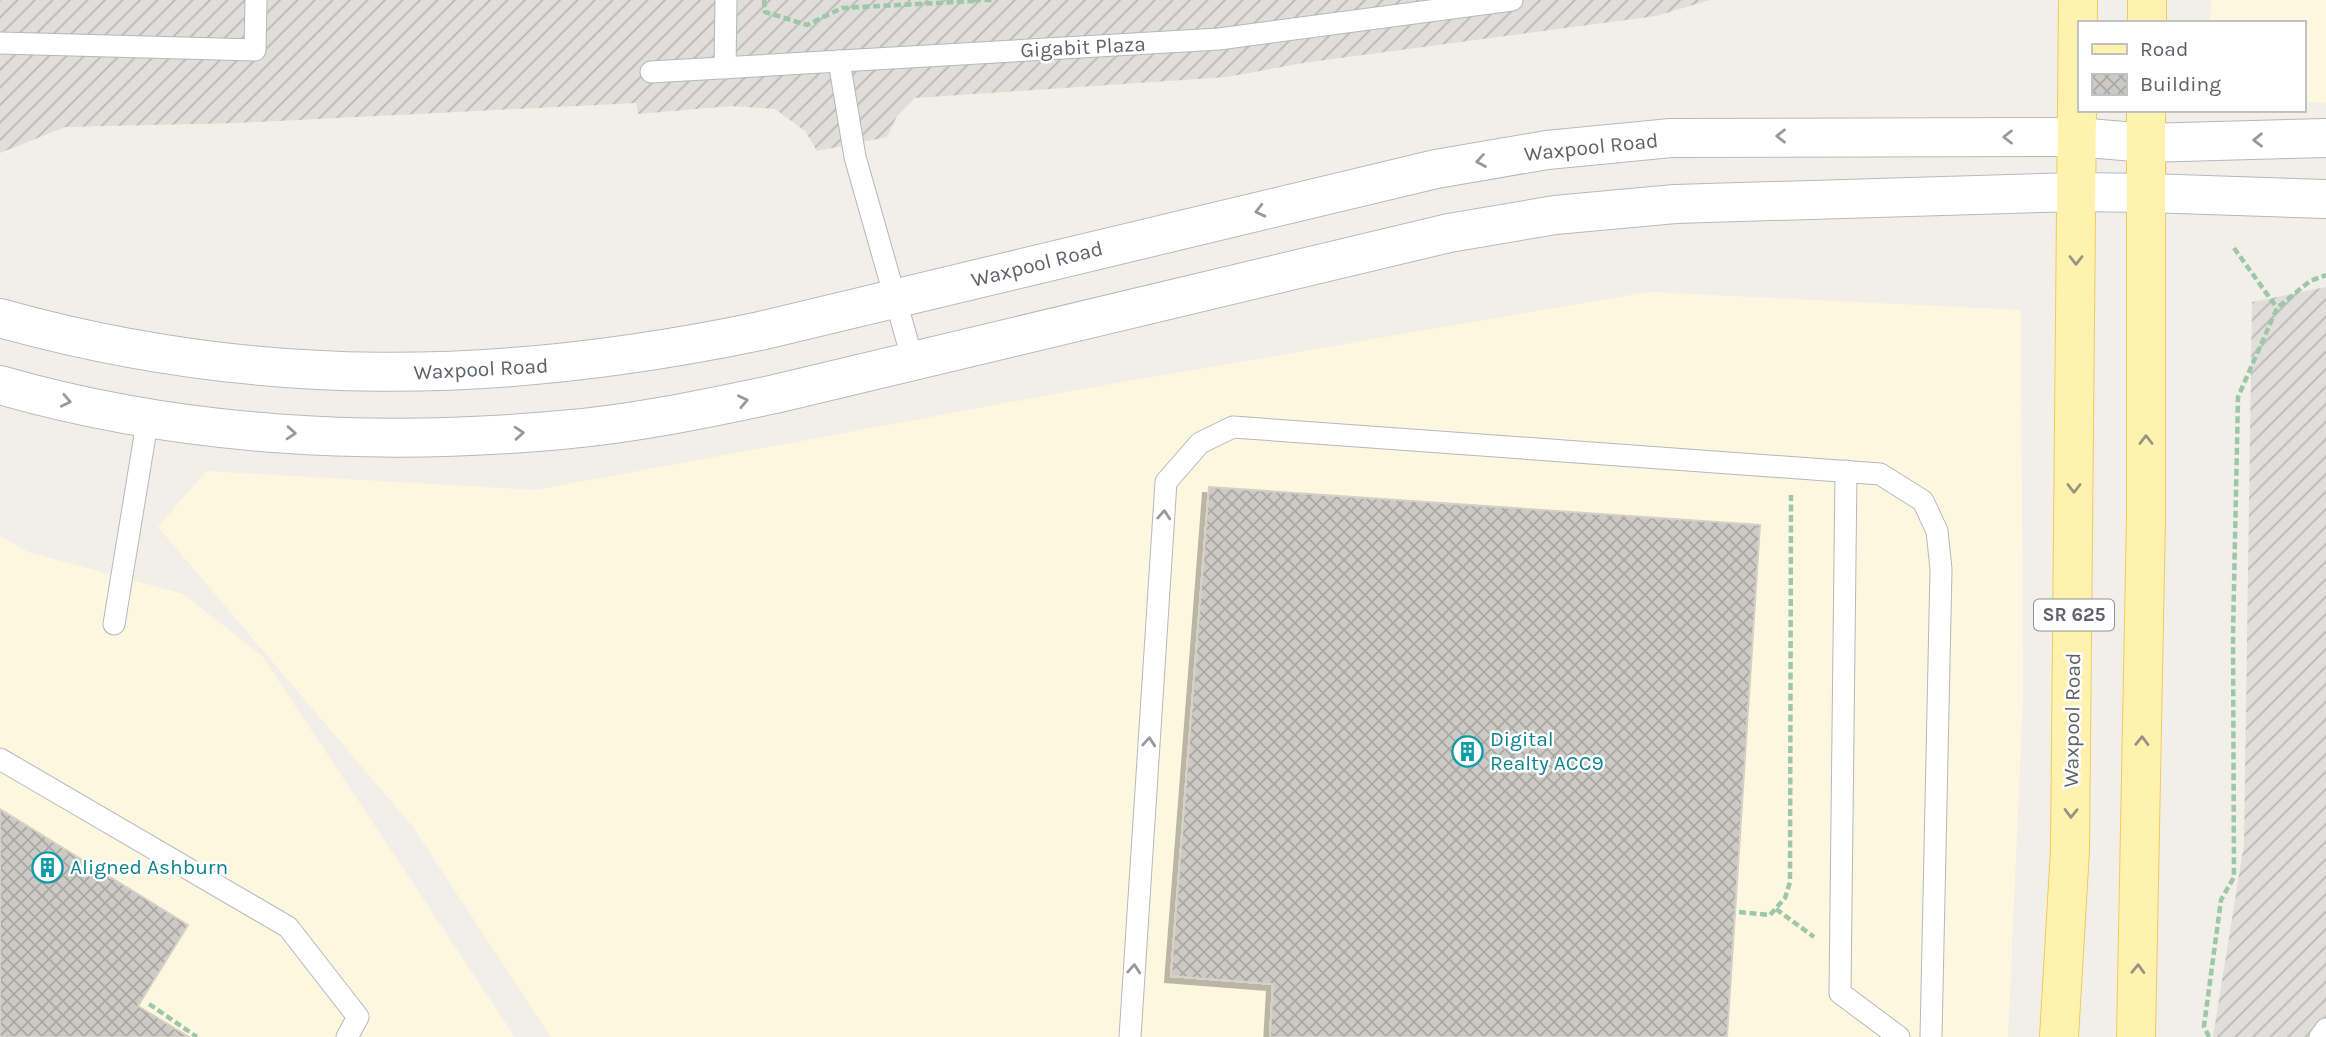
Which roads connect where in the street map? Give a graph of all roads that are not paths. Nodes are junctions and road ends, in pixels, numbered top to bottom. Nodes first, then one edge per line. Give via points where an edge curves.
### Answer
1 (256, 0) edge
2 (726, 0) edge
3 (1512, 0) edge
4 (2078, 0) edge
5 (2147, 0) edge
6 (2147, 21) edge
7 (0, 43) edge
8 (839, 61) junction
9 (725, 68) junction
10 (651, 72) dead end
11 (2146, 127) edge
12 (2077, 137) junction
13 (2326, 138) edge
14 (2077, 192) junction
15 (2148, 193) junction
16 (2326, 199) edge
17 (897, 298) junction
18 (0, 317) edge
19 (913, 361) junction
20 (0, 385) edge
21 (148, 416) junction
22 (1846, 471) junction
23 (114, 624) dead end
24 (0, 759) edge
25 (2326, 1029) edge
26 (347, 1037) edge
27 (1130, 1037) edge
28 (1899, 1037) edge
29 (1931, 1037) edge
30 (2059, 1037) edge
31 (2136, 1037) edge
32 (2320, 1037) edge

1 - 7 lane via 255,50
2 - 9 lane
3 - 8 lane, Gigabit Plaza via 1219,39
4 - 12 main road, SR 625
5 - 6 main road
8 - 9 lane, Gigabit Plaza
8 - 17 lane via 855,157
9 - 10 lane, Gigabit Plaza
11 - 12 main road, Waxpool Road
13 -> 11 main road, Waxpool Road
11 - 15 main road, SR 625
12 - 14 main road, Waxpool Road / SR 625
12 -> 17 main road, Waxpool Road via 1671,138 1547,150 1436,169
14 - 15 main road
14 - 19 main road via 1675,204 1555,215 1449,233
14 -> 30 main road, Waxpool Road / SR 625 via 2070,850
15 - 16 main road
31 -> 15 main road, SR 625
17 - 18 main road, Waxpool Road via 661,351 450,373 238,364 133,349
17 - 19 lane
21 -> 19 main road via 232,429 342,437 453,438 673,415
20 -> 21 main road
21 - 23 lane
27 -> 22 lane via 1166,482 1200,443 1233,427
22 - 28 lane via 1840,993
22 - 29 lane via 1880,474 1923,501 1937,531 1941,569
24 - 26 lane via 288,927 358,1017
25 - 32 lane

